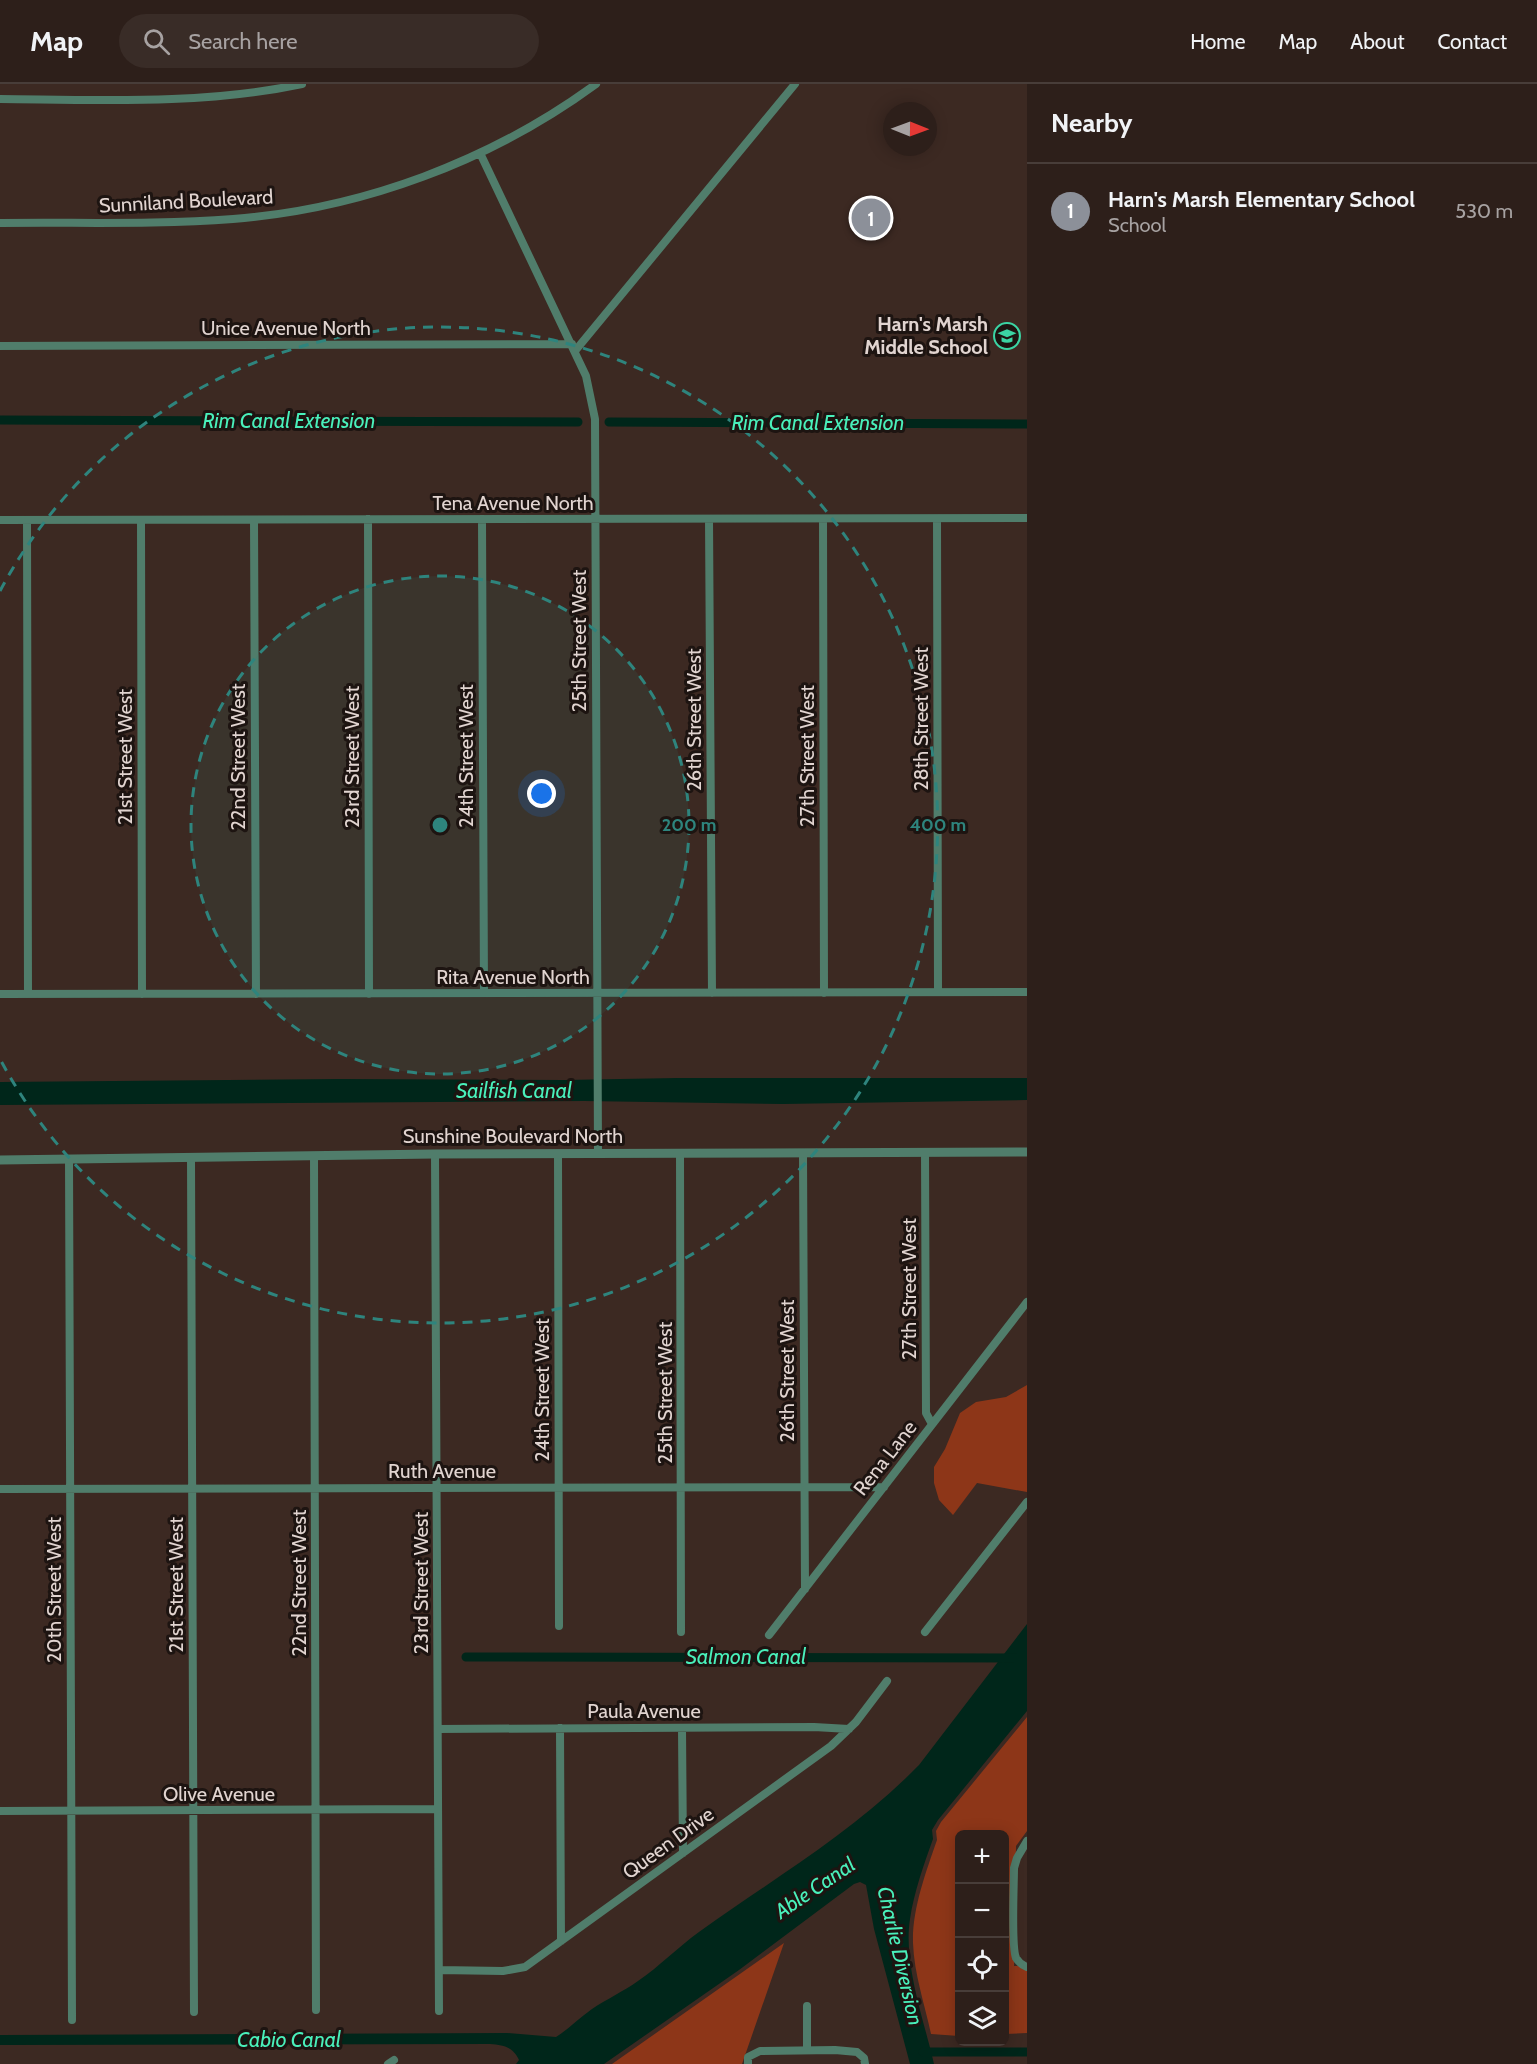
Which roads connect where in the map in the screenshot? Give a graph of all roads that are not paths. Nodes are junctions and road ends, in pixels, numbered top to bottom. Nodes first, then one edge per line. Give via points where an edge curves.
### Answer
1 (302, 84) edge
2 (596, 84) edge
3 (795, 84) edge
4 (0, 99) edge
5 (480, 153) junction
6 (0, 223) edge
7 (0, 346) edge
8 (573, 347) junction
9 (1027, 518) edge
10 (368, 519) junction
11 (482, 519) junction
12 (596, 519) junction
13 (709, 519) junction
14 (823, 519) junction
15 (937, 519) junction
16 (0, 520) edge
17 (27, 520) junction
18 (141, 520) junction
19 (254, 520) junction
20 (938, 992) junction
21 (1027, 992) edge
22 (484, 993) junction
23 (597, 993) junction
24 (711, 993) junction
25 (824, 993) junction
26 (0, 994) edge
27 (28, 994) junction
28 (142, 994) junction
29 (255, 994) junction
30 (369, 994) junction
31 (925, 1152) junction
32 (1027, 1152) edge
33 (680, 1153) junction
34 (803, 1153) junction
35 (435, 1154) junction
36 (558, 1154) junction
37 (598, 1154) junction
38 (314, 1156) junction
39 (191, 1158) junction
40 (0, 1160) edge
41 (69, 1160) junction
42 (1027, 1302) edge
43 (932, 1424) junction
44 (804, 1486) junction
45 (437, 1487) junction
46 (559, 1487) junction
47 (681, 1487) junction
48 (884, 1487) junction
49 (192, 1488) junction
50 (315, 1488) junction
51 (0, 1489) edge
52 (70, 1489) junction
53 (1027, 1502) edge
54 (805, 1589) junction
55 (559, 1626) dead end
56 (681, 1632) dead end
57 (925, 1632) dead end
58 (769, 1635) dead end
59 (887, 1681) dead end
60 (560, 1728) junction
61 (682, 1728) junction
62 (438, 1729) junction
63 (849, 1729) junction
64 (438, 1809) junction
65 (193, 1810) junction
66 (316, 1810) junction
67 (0, 1811) edge
68 (71, 1811) junction
69 (1027, 1841) edge
70 (683, 1853) junction
71 (561, 1941) junction
72 (1027, 1967) edge
73 (439, 1970) junction
74 (807, 2006) dead end
75 (316, 2010) dead end
76 (439, 2011) dead end
77 (194, 2012) dead end
78 (72, 2020) dead end
79 (807, 2050) junction
80 (748, 2060) edge
81 (865, 2061) edge

1 - 4 street via 190,98
2 - 5 street, Sunniland Boulevard via 538,122
3 - 8 street
5 - 6 street, Sunniland Boulevard via 374,193 271,215 184,222
5 - 8 street, 25th Street West
7 - 8 street, Unice Avenue North
8 - 12 street, 25th Street West via 588,382 595,419
9 - 15 street, Tena Avenue North
10 - 11 street, Tena Avenue North
10 - 19 street, Tena Avenue North
10 - 30 street, 23rd Street West
11 - 12 street, Tena Avenue North
11 - 22 street, 24th Street West
12 - 13 street, Tena Avenue North
12 - 23 street, 25th Street West
13 - 14 street, Tena Avenue North
13 - 24 street, 26th Street West
14 - 15 street, Tena Avenue North
14 - 25 street, 27th Street West
15 - 20 street, 28th Street West
16 - 17 street, Tena Avenue North
17 - 18 street, Tena Avenue North
17 - 27 street
18 - 19 street, Tena Avenue North
18 - 28 street, 21st Street West
19 - 29 street, 22nd Street West
20 - 21 street, Rita Avenue North
20 - 25 street, Rita Avenue North
22 - 23 street, Rita Avenue North
22 - 30 street, Rita Avenue North
23 - 24 street, Rita Avenue North
23 - 37 street, 25th Street West
24 - 25 street, Rita Avenue North
26 - 27 street, Rita Avenue North
27 - 28 street, Rita Avenue North
28 - 29 street, Rita Avenue North
29 - 30 street, Rita Avenue North
31 - 32 street, Sunshine Boulevard North
31 - 34 street, Sunshine Boulevard North
31 - 43 street, 27th Street West via 926,1413
33 - 34 street, Sunshine Boulevard North
33 - 37 street, Sunshine Boulevard North
33 - 47 street, 25th Street West
34 - 44 street, 26th Street West
35 - 36 street, Sunshine Boulevard North
35 - 38 street, Sunshine Boulevard North
35 - 45 street, 23rd Street West
36 - 37 street, Sunshine Boulevard North
36 - 46 street, 24th Street West
38 - 39 street, Sunshine Boulevard North
38 - 50 street, 22nd Street West
39 - 41 street, Sunshine Boulevard North
39 - 49 street, 21st Street West
40 - 41 street, Sunshine Boulevard North
41 - 52 street, 20th Street West
42 - 43 street, Rena Lane
43 - 48 street, Rena Lane
44 - 47 street, Ruth Avenue
44 - 48 street, Ruth Avenue
44 - 54 street, 26th Street West
45 - 46 street, Ruth Avenue
45 - 50 street, Ruth Avenue
45 - 62 street, 23rd Street West
46 - 47 street, Ruth Avenue
46 - 55 street, 24th Street West
47 - 56 street, 25th Street West
48 - 54 street, Rena Lane
49 - 50 street, Ruth Avenue
49 - 52 street, Ruth Avenue
49 - 65 street, 21st Street West
50 - 66 street, 22nd Street West
51 - 52 street, Ruth Avenue
52 - 68 street, 20th Street West
53 - 57 street
54 - 58 street, Rena Lane
59 - 63 street, Queen Drive
60 - 61 street, Paula Avenue
60 - 62 street, Paula Avenue
60 - 71 street
61 - 63 street, Paula Avenue
61 - 70 street
62 - 64 street, 23rd Street West
63 - 70 street, Queen Drive
64 - 66 street, Olive Avenue
64 - 73 street, 23rd Street West
65 - 66 street, Olive Avenue
65 - 68 street, Olive Avenue
65 - 77 street, 21st Street West
66 - 75 street, 22nd Street West
67 - 68 street, Olive Avenue
68 - 78 street, 20th Street West
69 - 72 street via 1014,1868 1015,1957
70 - 71 street, Queen Drive
71 - 73 street, Queen Drive via 525,1967 514,1970
73 - 76 street, 23rd Street West
74 - 79 street
79 - 80 street via 760,2051
79 - 81 street via 857,2052

